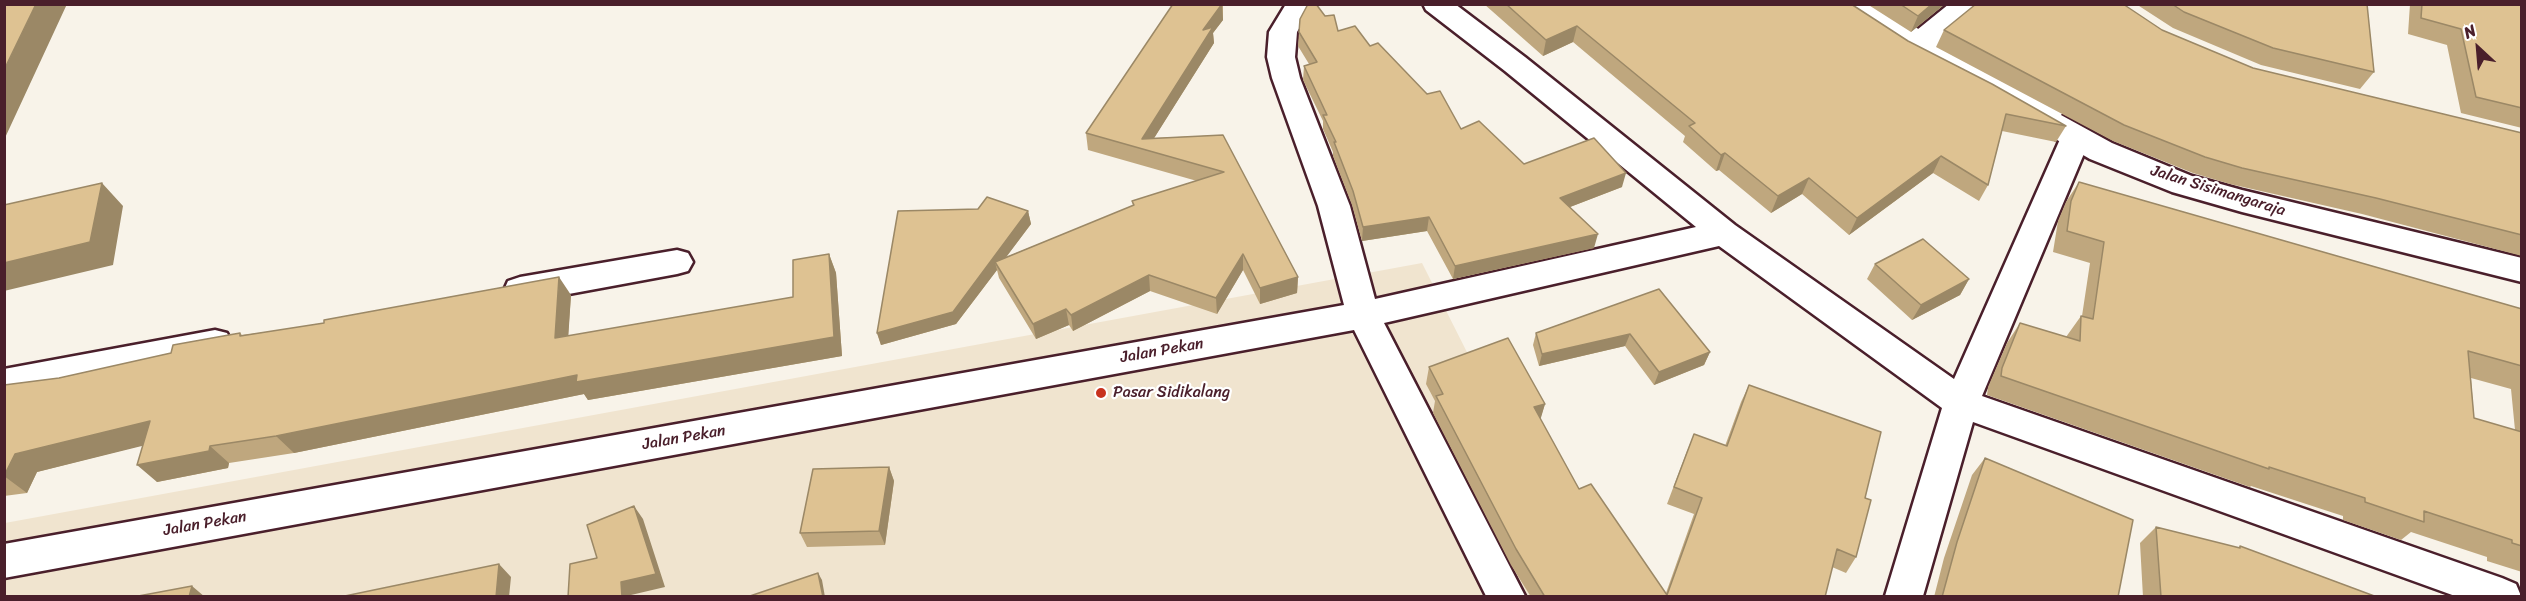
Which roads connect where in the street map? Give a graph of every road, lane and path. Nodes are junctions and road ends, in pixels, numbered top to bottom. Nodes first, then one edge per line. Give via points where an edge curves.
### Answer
1 (1300, 4) edge
2 (1436, 4) edge
3 (1842, 4) edge
4 (1856, 4) edge
5 (1967, 4) edge
6 (1916, 46) junction
7 (2076, 137) junction
8 (1724, 233) junction
9 (677, 262) dead end
10 (2522, 262) edge
11 (2522, 270) edge
12 (491, 295) edge
13 (1363, 315) junction
14 (248, 337) edge
15 (4, 383) edge
16 (1961, 404) junction
17 (4, 561) edge
18 (1506, 597) edge
19 (1904, 597) edge
20 (2502, 597) edge

1 - 13 main road via 1283,32 1281,57 1334,206
2 - 8 main road
3 - 6 main road, Jalan Sisimangaraja
4 - 6 main road, Jalan Sisimangaraja
5 - 6 main road
6 - 7 main road, Jalan Sisimangaraja
6 - 10 main road, Jalan Sisimangaraja via 1966,66 2100,142 2177,175
7 - 11 main road, Jalan Sisimangaraja via 2183,184
7 - 16 main road
8 - 13 main road, Jalan Pekan
8 - 16 main road
9 - 12 main road
13 - 17 main road, Jalan Pekan
13 - 18 main road
14 - 15 main road
16 - 19 main road
16 - 20 main road

